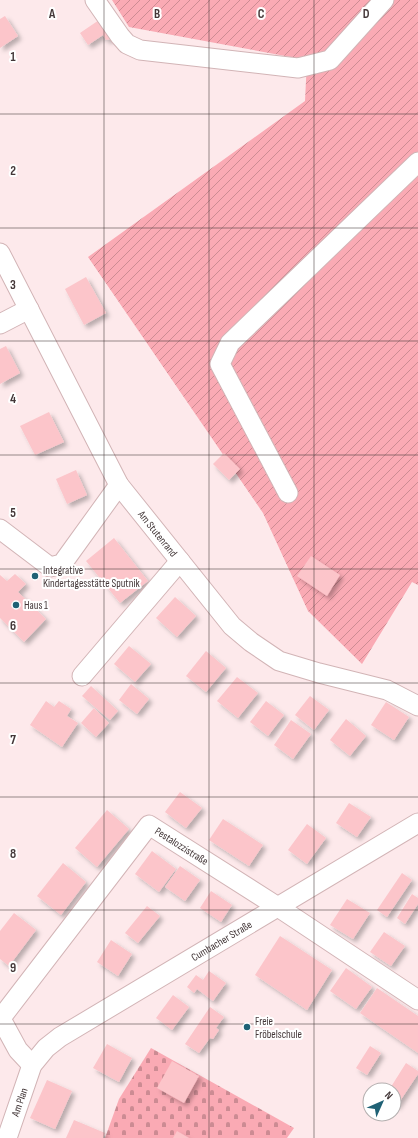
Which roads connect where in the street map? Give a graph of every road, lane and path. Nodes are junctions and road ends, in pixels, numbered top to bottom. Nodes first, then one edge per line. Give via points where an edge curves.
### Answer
1 (95, 0) edge
2 (384, 0) edge
3 (418, 162) edge
4 (0, 253) edge
5 (28, 309) junction
6 (0, 324) edge
7 (118, 485) junction
8 (288, 493) dead end
9 (0, 529) edge
10 (180, 561) junction
11 (82, 676) dead end
12 (418, 706) edge
13 (418, 823) edge
14 (278, 907) junction
15 (418, 1000) edge
16 (0, 1017) edge
17 (32, 1065) junction
18 (7, 1138) edge

1 - 2 street via 127,44 140,50 298,68 330,60
3 - 8 street via 230,344 220,364
4 - 5 street, Am Stutenrand
5 - 6 street
5 - 7 street, Am Stutenrand
7 - 9 street via 62,564 50,567
7 - 10 street, Am Stutenrand
10 - 11 street
10 - 12 street, Am Stutenrand via 232,626 279,661 387,690
13 - 14 street, Cumbacher Straße
14 - 15 street, Pestalozzistraße
14 - 16 street, Pestalozzistraße via 148,824
14 - 17 street, Cumbacher Straße via 60,1037 46,1048
16 - 17 street via 18,1050
17 - 18 street, Am Plan

